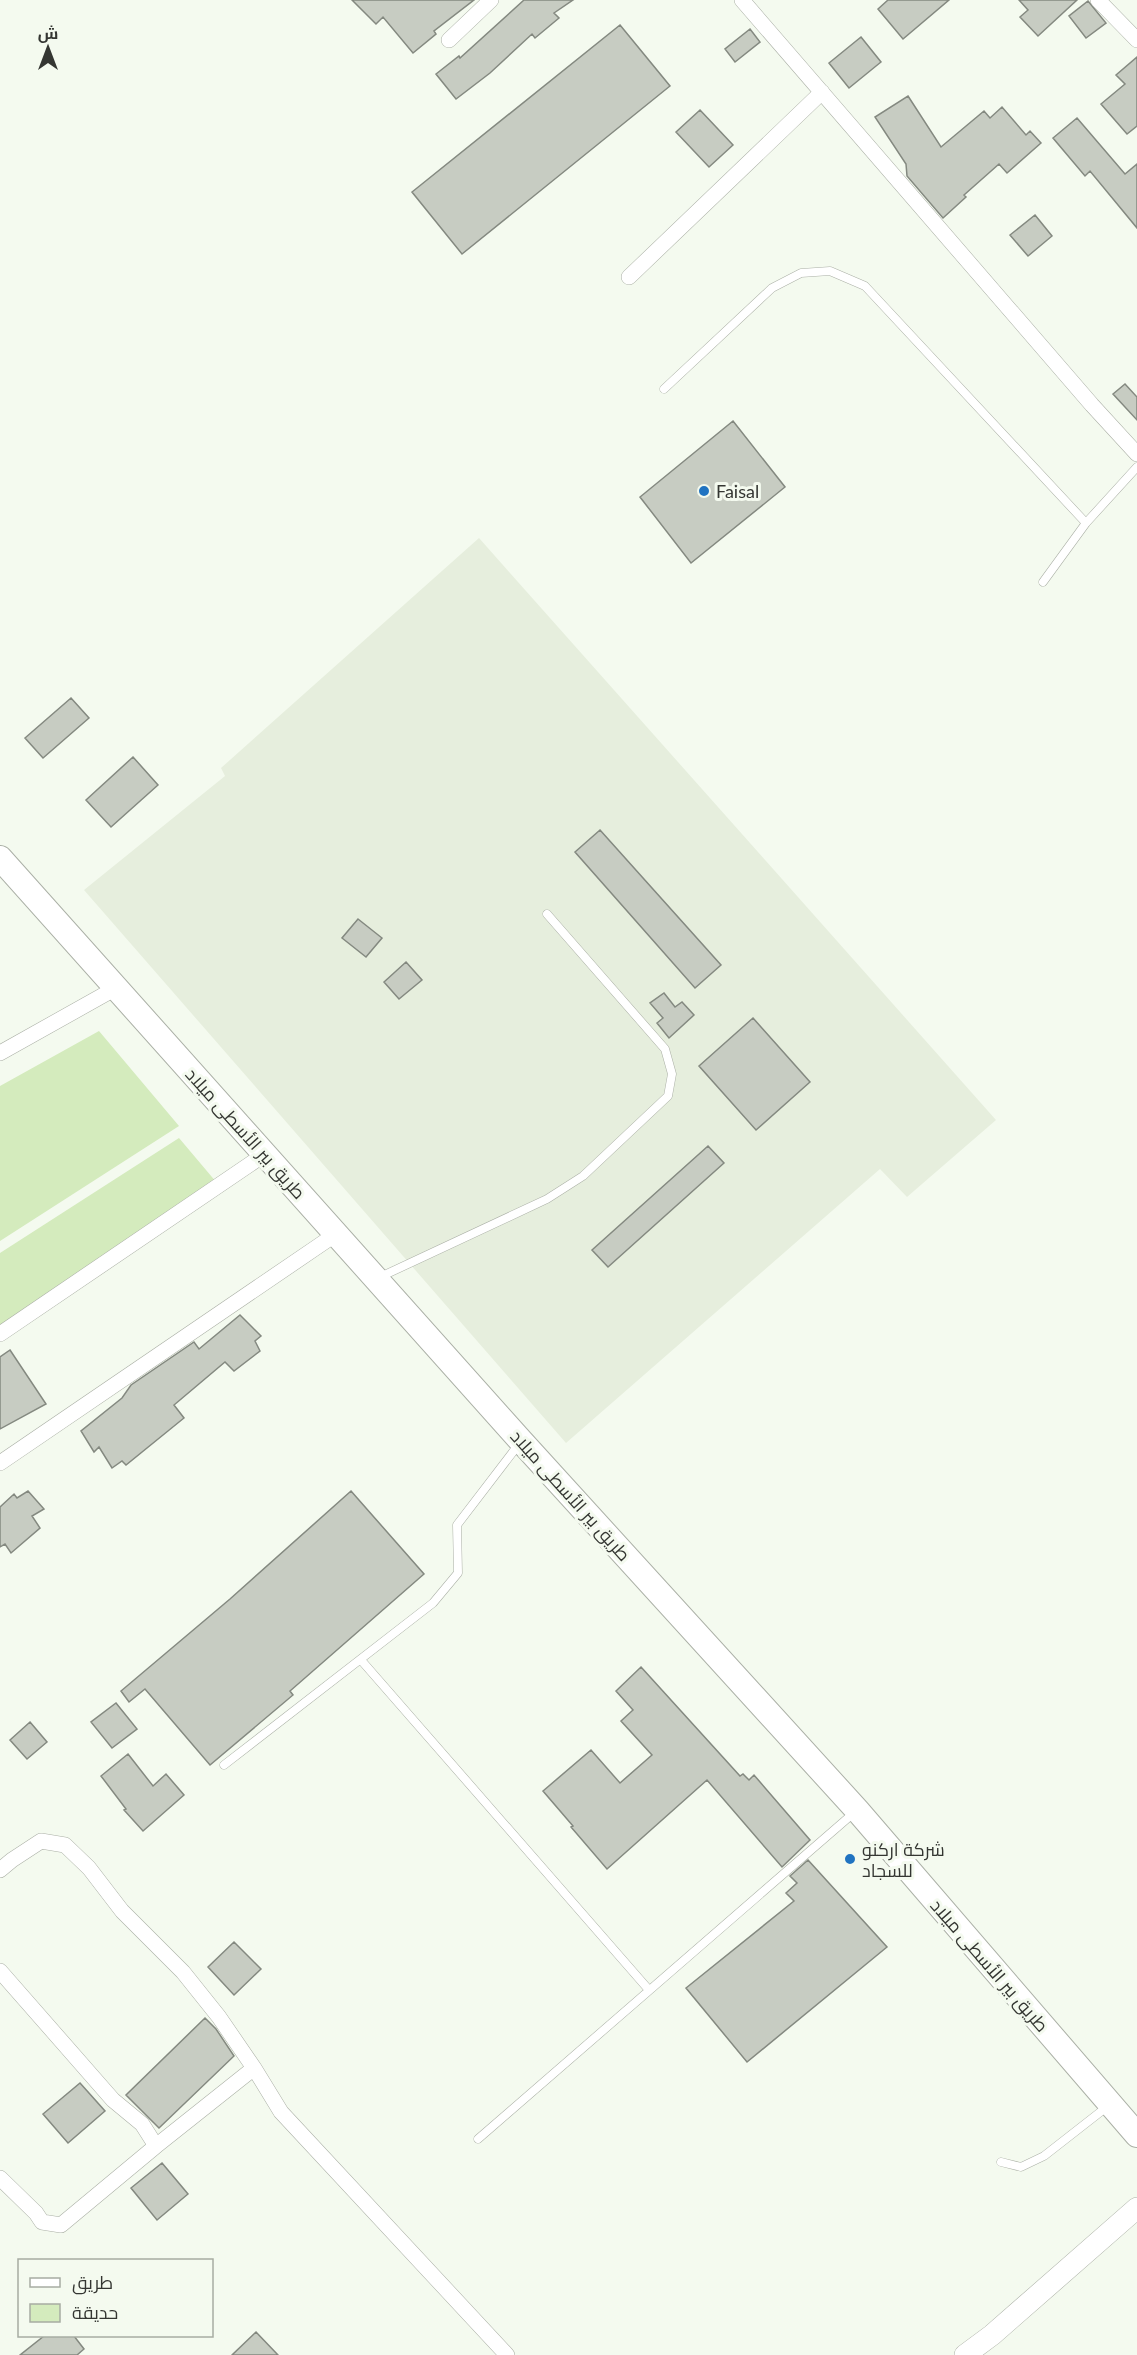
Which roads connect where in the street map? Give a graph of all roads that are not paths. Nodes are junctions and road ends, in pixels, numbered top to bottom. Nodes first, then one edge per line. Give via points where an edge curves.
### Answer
1 (491, 0) edge
2 (742, 0) edge
3 (1098, 0) edge
4 (449, 40) dead end
5 (1137, 40) edge
6 (822, 92) junction
7 (629, 277) dead end
8 (664, 389) dead end
9 (1137, 454) edge
10 (1137, 467) edge
11 (1086, 523) junction
12 (1043, 582) dead end
13 (0, 858) edge
14 (547, 914) dead end
15 (116, 988) junction
16 (0, 1053) edge
17 (264, 1154) junction
18 (336, 1234) junction
19 (377, 1278) junction
20 (0, 1334) edge
21 (521, 1441) junction
22 (0, 1463) edge
23 (362, 1660) junction
24 (224, 1765) dead end
25 (857, 1810) junction
26 (0, 1870) edge
27 (0, 1971) edge
28 (650, 1990) junction
29 (254, 2068) junction
30 (1109, 2105) junction
31 (1137, 2135) edge
32 (478, 2139) dead end
33 (156, 2146) junction
34 (1001, 2162) dead end
35 (0, 2178) edge
36 (1137, 2208) edge
37 (507, 2355) edge
38 (965, 2355) edge

1 - 4 street
2 - 6 street
3 - 5 street
6 - 7 street
6 - 9 street
8 - 11 lane via 772,288 801,273 830,271 865,286
10 - 11 lane
11 - 12 lane
13 - 15 main road, طريق بير الأسطى ميلاد
14 - 19 lane via 665,1049 672,1074 668,1096 583,1176 547,1199
15 - 16 street
15 - 17 main road, طريق بير الأسطى ميلاد
17 - 18 main road, طريق بير الأسطى ميلاد
17 - 20 street
18 - 19 main road, طريق بير الأسطى ميلاد
18 - 22 street
19 - 21 main road, طريق بير الأسطى ميلاد
21 - 23 lane via 457,1525 458,1573 433,1603
21 - 25 main road, طريق بير الأسطى ميلاد
23 - 24 lane
23 - 28 lane
25 - 28 lane
25 - 30 main road, طريق بير الأسطى ميلاد
26 - 29 street via 41,1841 65,1845 89,1868 122,1911 183,1972
27 - 33 street via 113,2100 142,2124
28 - 32 lane
29 - 33 street
29 - 37 street via 281,2112
30 - 31 main road, طريق بير الأسطى ميلاد
30 - 34 lane via 1044,2157 1021,2167
33 - 35 street via 61,2224 42,2223
36 - 38 main road

